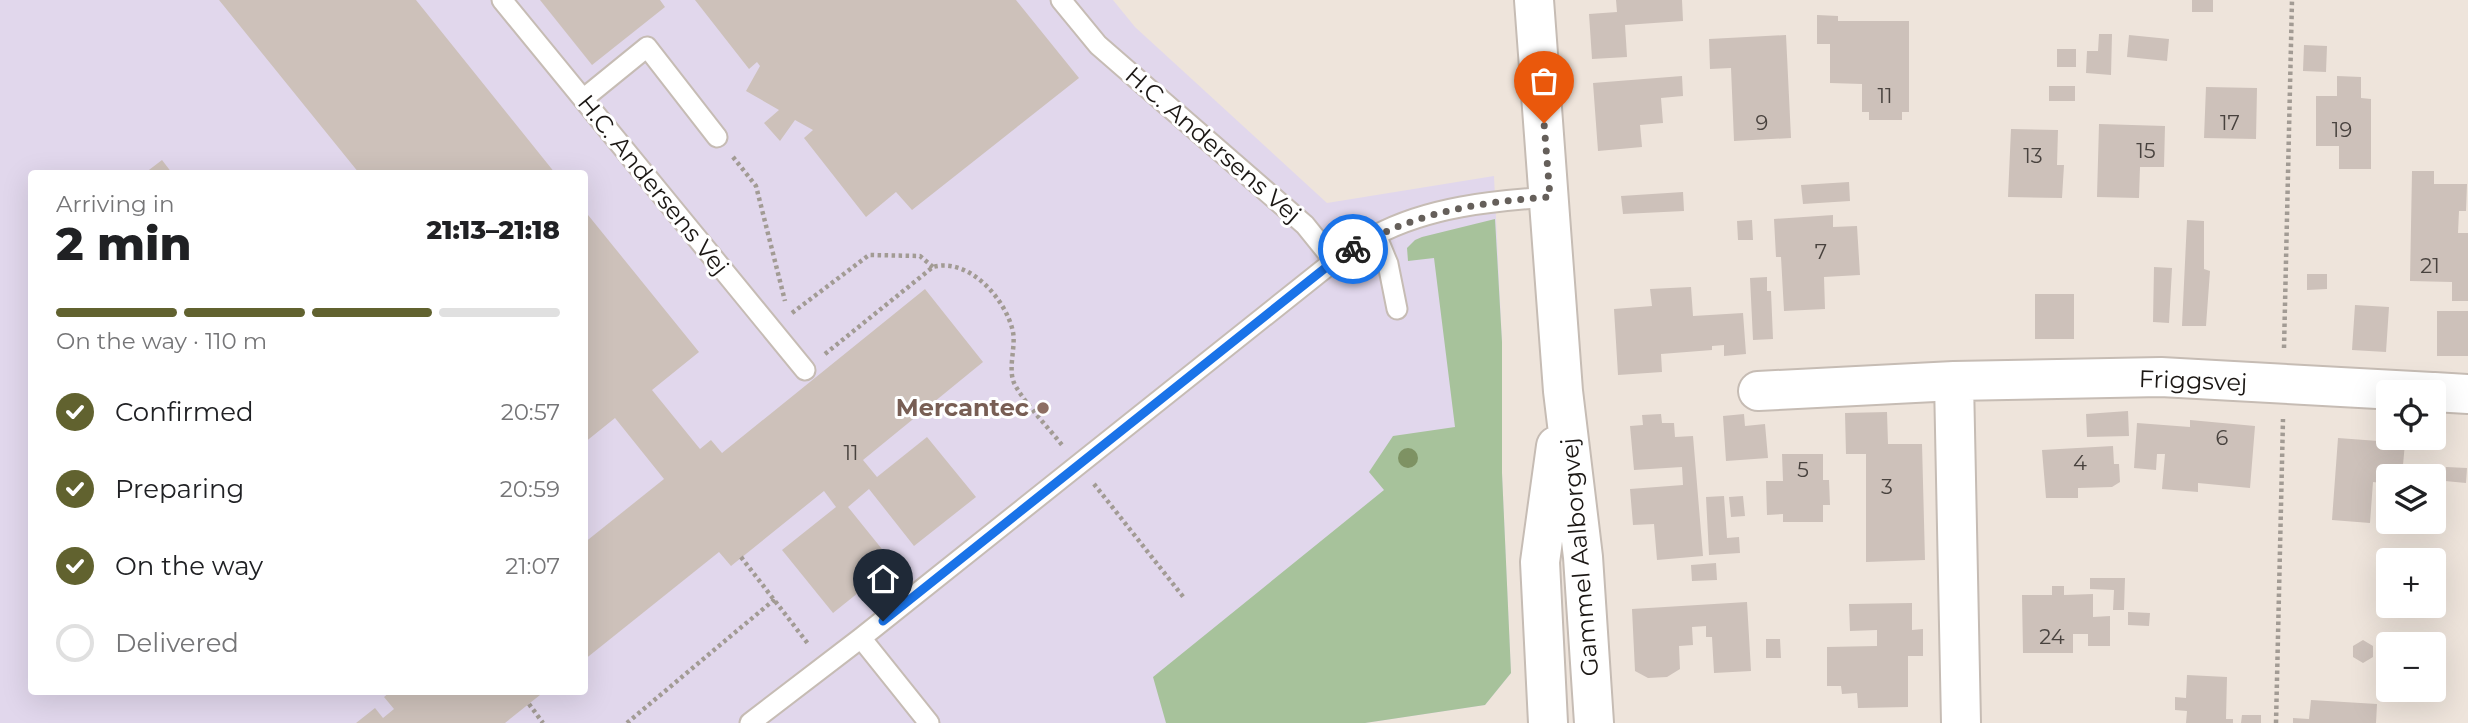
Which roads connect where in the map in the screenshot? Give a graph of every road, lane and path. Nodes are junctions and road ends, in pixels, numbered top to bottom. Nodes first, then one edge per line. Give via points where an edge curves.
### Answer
1 (502, 0) edge
2 (1061, 0) edge
3 (1534, 0) edge
4 (583, 99) junction
5 (717, 137) joint
6 (1550, 197) junction
7 (1376, 235) junction
8 (1334, 261) junction
9 (933, 267) junction
10 (1397, 309) dead end
11 (805, 370) joint
12 (1954, 381) junction
13 (2376, 389) edge
14 (1563, 391) junction
15 (1758, 391) dead end
16 (2446, 393) edge
17 (2468, 394) edge
18 (1078, 465) junction
19 (741, 557) dead end
20 (775, 599) junction
21 (1185, 599) dead end
22 (861, 638) junction
23 (825, 665) junction
24 (529, 704) dead end
25 (543, 723) edge
26 (627, 723) edge
27 (750, 723) edge
28 (929, 723) edge
29 (1548, 723) edge
30 (1594, 723) edge
31 (1961, 723) edge

1 - 4 lane, H.C. Andersens Vej
2 - 8 lane, H.C. Andersens Vej via 1098,45 1305,225
3 - 6 street, Gammel Aalborgvej
4 - 5 lane via 647,47
4 - 11 lane, H.C. Andersens Vej
5 - 9 path via 756,186 789,315 869,255 920,256
6 - 7 lane via 1448,210
6 - 14 street, Gammel Aalborgvej
7 - 8 lane
7 - 10 lane via 1388,264
8 - 18 lane
9 - 11 path
9 - 18 path via 958,267 992,292 1013,330 1013,383
12 - 13 street, Friggsvej via 2161,377
12 - 15 street, Friggsvej
12 - 31 street
14 - 29 street, Gammel Aalborgvej via 1540,562
14 - 30 street, Gammel Aalborgvej via 1583,557
16 - 17 street, Friggsvej
18 - 21 path
18 - 22 lane
19 - 20 path
20 - 23 path
20 - 26 path
22 - 23 lane
22 - 28 lane
23 - 27 lane
24 - 25 path

